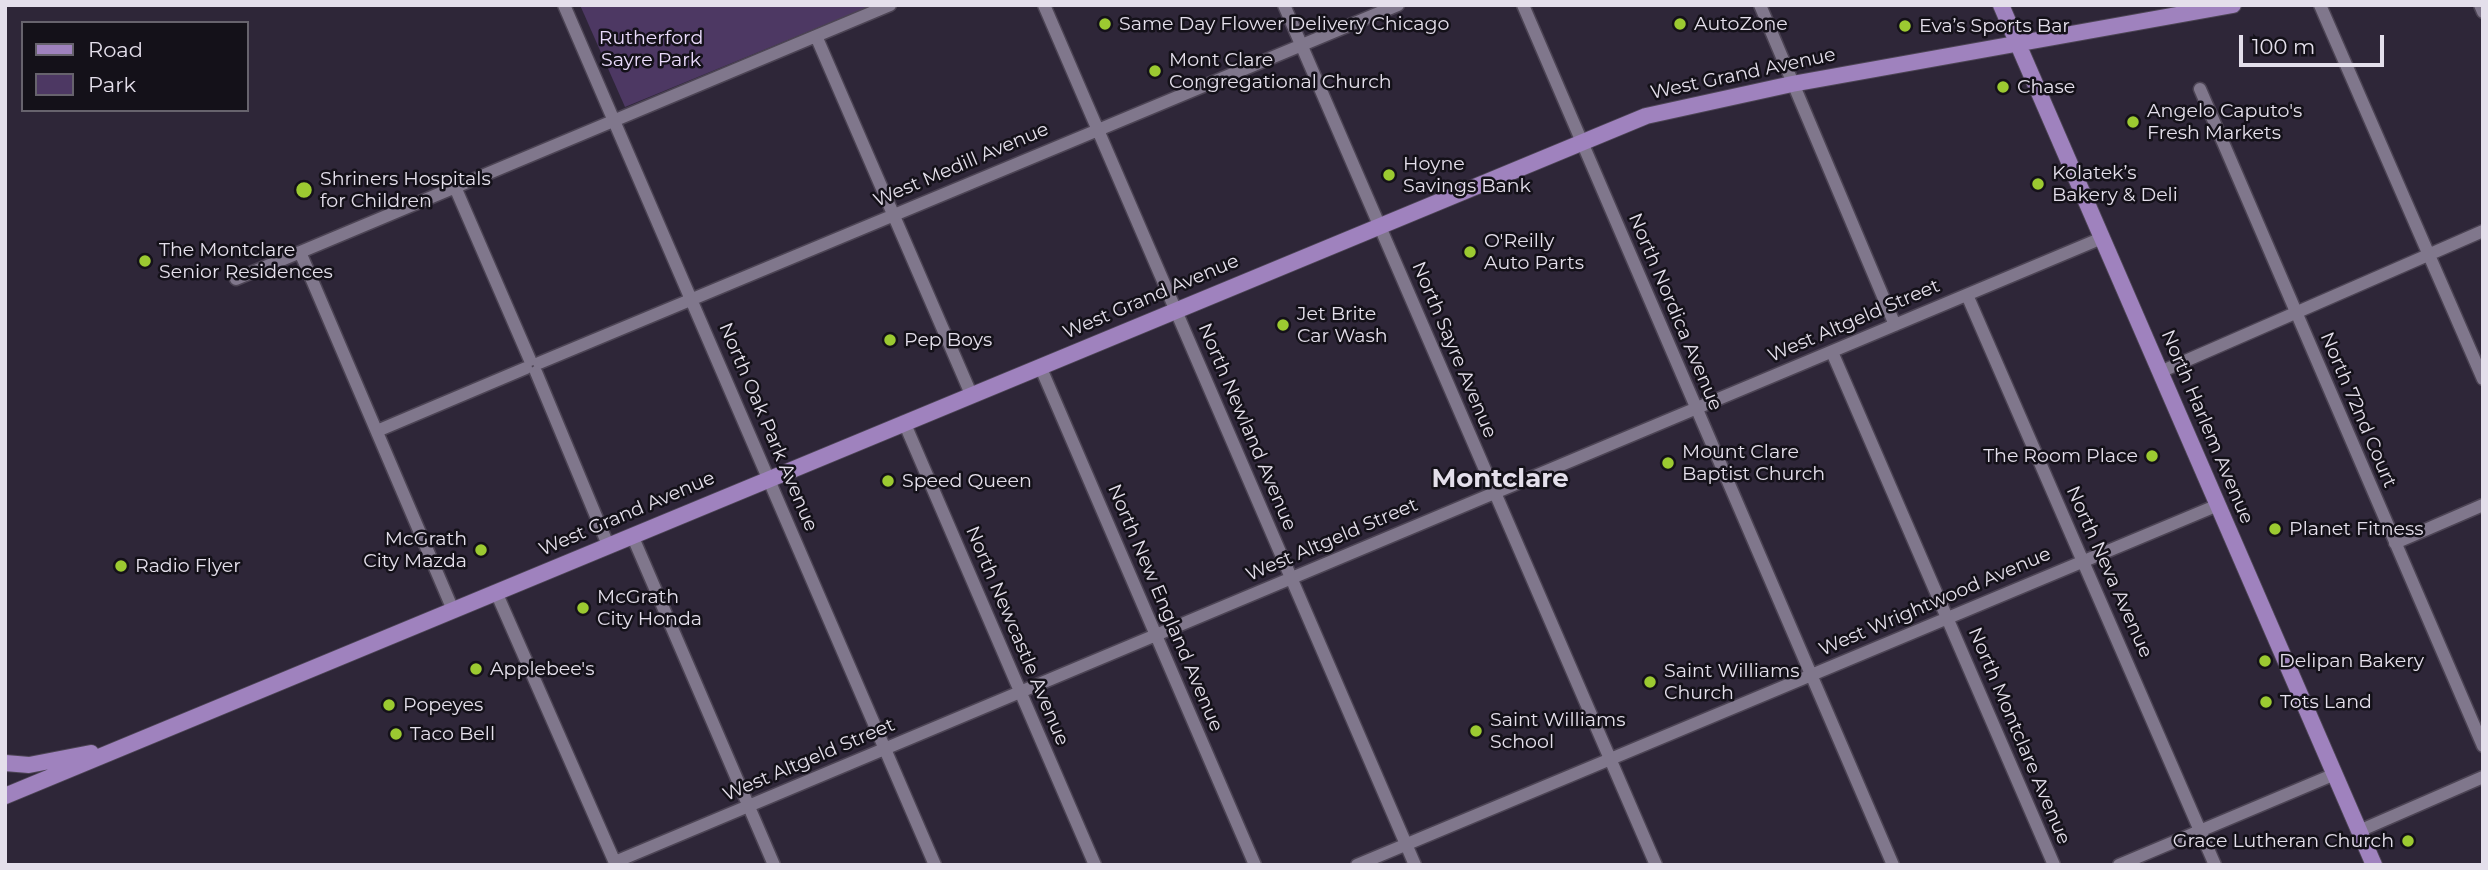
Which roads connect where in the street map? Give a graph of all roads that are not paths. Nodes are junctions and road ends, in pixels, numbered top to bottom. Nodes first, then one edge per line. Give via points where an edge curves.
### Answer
1 (565, 5) edge
2 (890, 5) edge
3 (1044, 5) edge
4 (1284, 5) edge
5 (1398, 5) edge
6 (1522, 5) edge
7 (1760, 5) edge
8 (2001, 5) edge
9 (2233, 5) edge
10 (2320, 5) edge
11 (2480, 5) edge
12 (2483, 12) edge
13 (816, 36) junction
14 (2018, 44) junction
15 (1301, 45) junction
16 (1793, 84) junction
17 (2200, 89) dead end
18 (614, 121) junction
19 (1097, 129) junction
20 (1581, 141) junction
21 (455, 187) junction
22 (894, 215) junction
23 (1379, 225) junction
24 (2483, 231) edge
25 (2102, 238) junction
26 (300, 252) junction
27 (2428, 254) junction
28 (236, 279) dead end
29 (1967, 295) junction
30 (691, 298) junction
31 (1175, 310) junction
32 (2295, 313) junction
33 (1895, 325) junction
34 (1832, 352) junction
35 (533, 366) junction
36 (1040, 366) junction
37 (2160, 372) junction
38 (2483, 379) edge
39 (971, 394) junction
40 (1696, 408) junction
41 (904, 422) junction
42 (377, 431) junction
43 (769, 478) junction
44 (1495, 493) junction
45 (2218, 505) junction
46 (2483, 505) edge
47 (632, 535) junction
48 (2395, 543) junction
49 (608, 545) junction
50 (2083, 561) junction
51 (1291, 578) junction
52 (496, 592) junction
53 (453, 610) junction
54 (1947, 618) junction
55 (1156, 635) junction
56 (1811, 675) junction
57 (1020, 692) junction
58 (2483, 746) edge
59 (121, 747) junction
60 (885, 748) junction
61 (1610, 759) junction
62 (5, 763) edge
63 (2335, 774) junction
64 (2483, 777) edge
65 (5, 782) edge
66 (24, 788) junction
67 (5, 796) edge
68 (749, 806) junction
69 (2200, 831) junction
70 (2359, 831) junction
71 (1406, 844) junction
72 (615, 863) edge
73 (774, 865) edge
74 (935, 865) edge
75 (1095, 865) edge
76 (1255, 865) edge
77 (1357, 865) edge
78 (1415, 865) edge
79 (1656, 865) edge
80 (1893, 865) edge
81 (2053, 865) edge
82 (2119, 865) edge
83 (2215, 865) edge
84 (2374, 865) edge

1 - 18 street, North Oak Park Avenue
2 - 13 street
3 - 19 street, North Newland Avenue
4 - 15 street, North Sayre Avenue
5 - 15 street, West Medill Avenue
6 - 20 street, North Nordica Avenue
7 - 16 street
8 - 14 main road, North Harlem Avenue
9 - 14 main road, West Grand Avenue
10 - 27 street
11 - 12 street
13 - 18 street
13 - 22 street
14 - 16 main road, West Grand Avenue
14 - 25 main road, North Harlem Avenue
15 - 19 street, West Medill Avenue
15 - 23 street, North Sayre Avenue
16 - 20 main road, West Grand Avenue via 1646,116
16 - 33 street
17 - 32 street, North 72nd Court
18 - 21 street
18 - 30 street, North Oak Park Avenue
19 - 22 street, West Medill Avenue
19 - 31 street, North Newland Avenue
20 - 23 main road, West Grand Avenue
20 - 40 street, North Nordica Avenue
21 - 26 street
21 - 35 street
22 - 30 street, West Medill Avenue
22 - 39 street
23 - 31 main road, West Grand Avenue
23 - 44 street, North Sayre Avenue
24 - 27 street
25 - 29 street, West Altgeld Street
25 - 37 main road, North Harlem Avenue
26 - 28 street
26 - 42 street
27 - 32 street
27 - 38 street
29 - 33 street, West Altgeld Street
29 - 50 street, North Neva Avenue
30 - 35 street, West Medill Avenue
30 - 43 street, North Oak Park Avenue
31 - 36 main road, West Grand Avenue
31 - 51 street, North Newland Avenue
32 - 37 street
32 - 48 street, North 72nd Court
33 - 34 street, West Altgeld Street
34 - 40 street, West Altgeld Street
34 - 54 street, North Montclare Avenue
35 - 42 street, West Medill Avenue
35 - 49 street
36 - 39 main road, West Grand Avenue
36 - 55 street, North New England Avenue
37 - 45 main road, North Harlem Avenue
39 - 41 main road, West Grand Avenue
40 - 44 street, West Altgeld Street
40 - 56 street, North Nordica Avenue
41 - 43 main road, West Grand Avenue
41 - 57 street, North Newcastle Avenue
42 - 53 street
43 - 47 main road, West Grand Avenue
43 - 60 street, North Oak Park Avenue
44 - 51 street, West Altgeld Street
44 - 61 street, North Sayre Avenue
45 - 50 street, West Wrightwood Avenue
45 - 63 main road, North Harlem Avenue
46 - 48 street
47 - 49 main road, West Grand Avenue
47 - 68 street
48 - 58 street, North 72nd Court
49 - 52 main road, West Grand Avenue
50 - 54 street, West Wrightwood Avenue
50 - 69 street, North Neva Avenue
51 - 55 street, West Altgeld Street
51 - 71 street, North Newland Avenue
52 - 53 main road, West Grand Avenue
52 - 72 street
53 - 59 main road, West Grand Avenue
54 - 56 street, West Wrightwood Avenue
54 - 81 street, North Montclare Avenue
55 - 57 street, West Altgeld Street
55 - 76 street, North New England Avenue
56 - 61 street, West Wrightwood Avenue
56 - 80 street, North Nordica Avenue
57 - 60 street, West Altgeld Street
57 - 75 street, North Newcastle Avenue
59 - 62 main road, West Grand Avenue via 29,765
59 - 66 main road, West Grand Avenue
60 - 68 street, West Altgeld Street
60 - 74 street, North Oak Park Avenue
61 - 71 street, West Wrightwood Avenue
61 - 79 street, North Sayre Avenue
63 - 69 street
63 - 70 main road, North Harlem Avenue
64 - 70 street
65 - 66 main road
66 - 67 main road, West Grand Avenue
68 - 72 street, West Altgeld Street
68 - 73 street
69 - 82 street
69 - 83 street, North Neva Avenue
70 - 84 main road, North Harlem Avenue
71 - 77 street, West Wrightwood Avenue
71 - 78 street, North Newland Avenue

